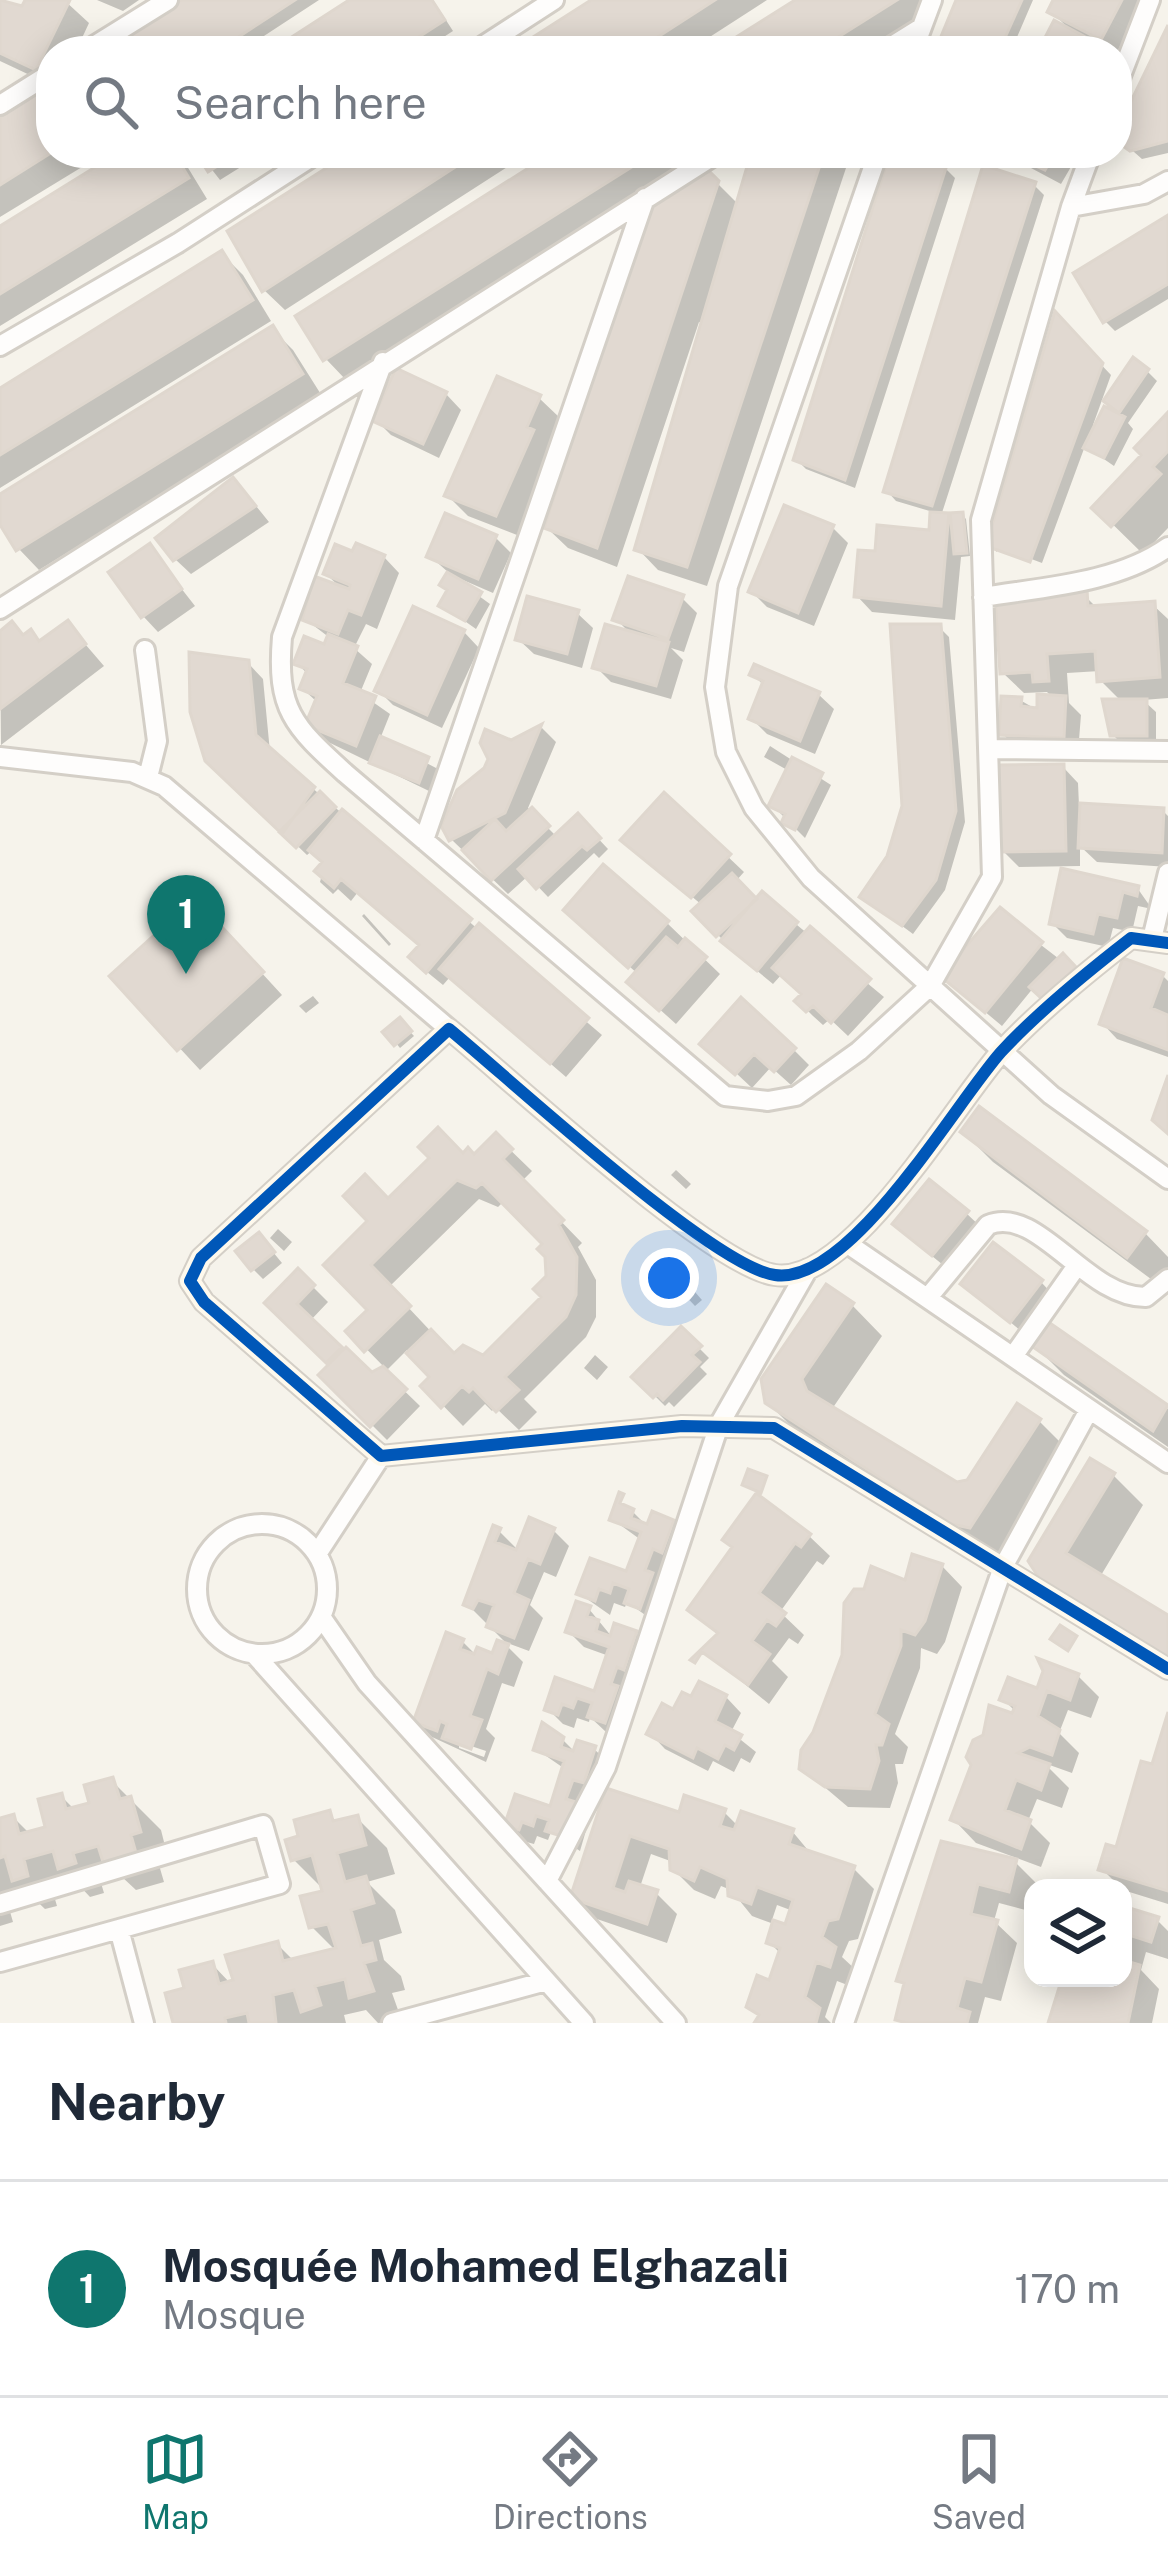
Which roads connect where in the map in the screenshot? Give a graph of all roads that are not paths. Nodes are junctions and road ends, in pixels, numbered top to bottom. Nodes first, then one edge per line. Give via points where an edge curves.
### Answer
1 (168, 0) edge
2 (554, 0) edge
3 (932, 0) edge
4 (1150, 0) edge
5 (921, 28) junction
6 (110, 36) edge
7 (499, 36) edge
8 (908, 36) edge
9 (918, 36) edge
10 (1132, 47) edge
11 (0, 82) edge
12 (36, 82) edge
13 (22, 91) junction
14 (0, 105) edge
15 (295, 168) edge
16 (693, 168) edge
17 (873, 168) edge
18 (1085, 168) edge
19 (1168, 181) edge
20 (645, 197) junction
21 (1071, 207) junction
22 (0, 346) edge
23 (383, 362) junction
24 (1168, 549) edge
25 (983, 598) junction
26 (0, 609) edge
27 (145, 650) dead end
28 (992, 749) junction
29 (1168, 752) edge
30 (0, 757) edge
31 (148, 777) junction
32 (424, 840) junction
33 (1168, 873) edge
34 (1160, 941) edge
35 (930, 986) junction
36 (449, 1030) junction
37 (1003, 1050) junction
38 (1168, 1179) edge
39 (848, 1244) junction
40 (1076, 1267) junction
41 (808, 1269) junction
42 (1168, 1279) edge
43 (930, 1295) junction
44 (1014, 1355) junction
45 (1089, 1410) junction
46 (719, 1425) junction
47 (380, 1456) junction
48 (1168, 1463) edge
49 (317, 1553) junction
50 (1004, 1567) junction
51 (322, 1618) junction
52 (255, 1654) junction
53 (1168, 1669) edge
54 (547, 1881) junction
55 (0, 1904) edge
56 (118, 1929) junction
57 (0, 1962) edge
58 (546, 1981) junction
59 (144, 2023) edge
60 (392, 2023) edge
61 (584, 2023) edge
62 (676, 2023) edge
63 (844, 2023) edge

1 - 6 street
2 - 7 street
3 - 5 street
4 - 10 street
5 - 8 street
5 - 9 street
11 - 13 street
12 - 13 street
13 - 14 street
15 - 22 street
16 - 20 street
17 - 35 street via 728,586 715,686 726,752 754,808 811,878
18 - 21 street
19 - 21 street via 1144,194
20 - 23 street
20 - 32 street
21 - 25 street via 991,475 981,520
23 - 26 street
23 - 32 street via 282,637 279,676 289,715 309,740
24 - 25 street via 1105,574
25 - 28 street
27 - 31 street via 157,740
28 - 29 street
28 - 35 street via 992,877
30 - 31 street
31 - 36 street
32 - 35 street via 708,1083 742,1101 796,1096 817,1084
33 - 34 street
34 - 37 street via 1131,938
35 - 37 street
36 - 41 street via 730,1256 773,1275
36 - 47 street via 191,1274 204,1302
37 - 38 street
37 - 39 street
39 - 41 street
39 - 43 street
40 - 42 street via 1132,1297 1146,1297
40 - 43 street via 1030,1228 1000,1220
40 - 44 street
41 - 46 street
43 - 44 street
44 - 45 street
45 - 48 street
45 - 50 street
46 - 47 street
46 - 50 street via 784,1432
46 - 54 street via 605,1767
47 - 49 street
49 - 51 street via 328,1596
49 - 52 street via 301,1536 255,1524 213,1546 201,1566 201,1612 213,1633
50 - 53 street
50 - 63 street
51 - 52 street via 282,1652
51 - 54 street via 350,1664
52 - 58 street
54 - 62 street
55 - 56 street via 263,1825 280,1884
56 - 57 street
56 - 59 street
58 - 60 street
58 - 61 street

